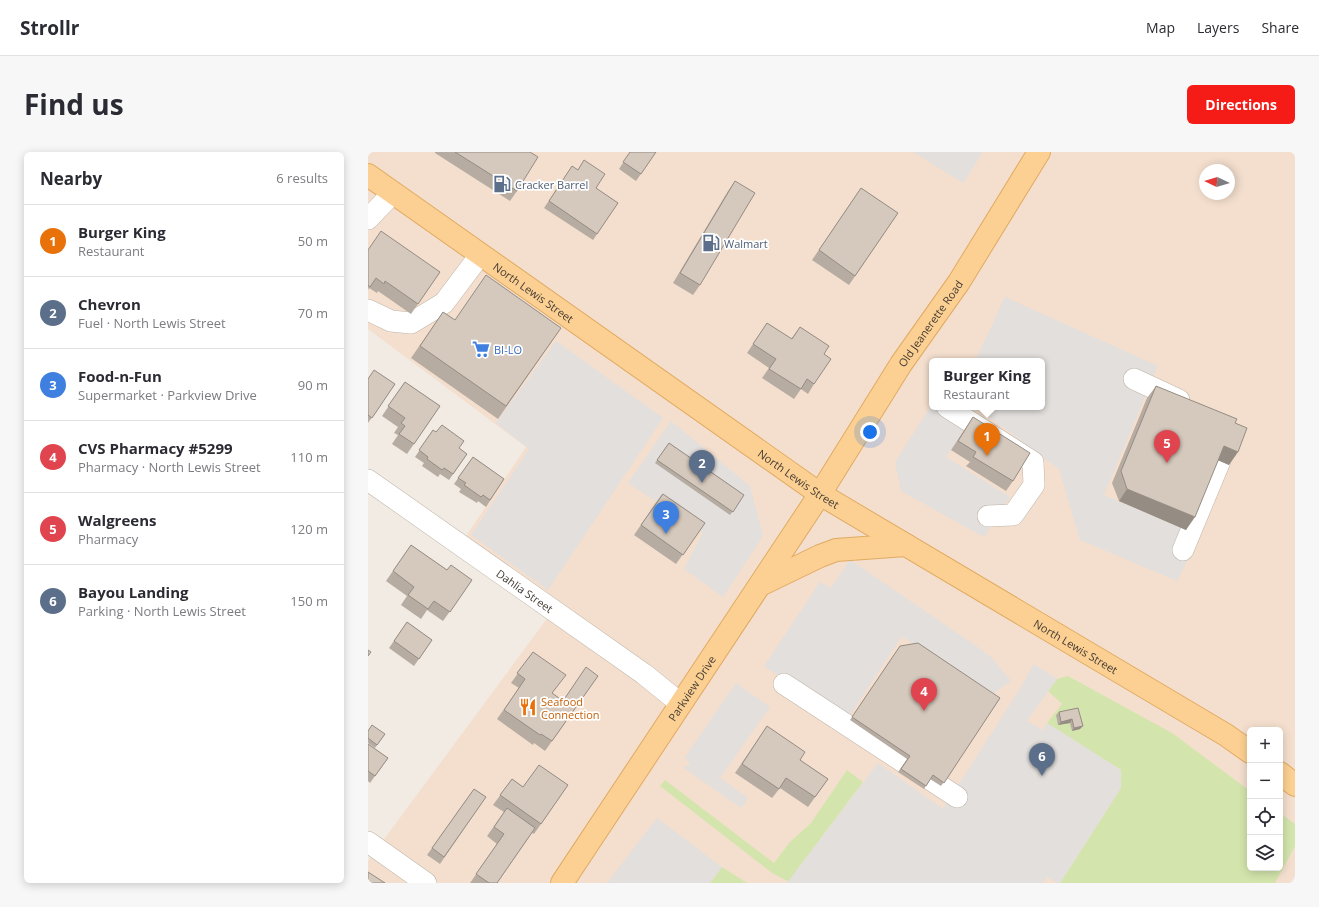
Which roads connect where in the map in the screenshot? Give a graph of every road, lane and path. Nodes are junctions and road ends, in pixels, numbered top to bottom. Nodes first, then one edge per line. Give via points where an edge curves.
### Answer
1 (1039, 152) edge
2 (368, 175) edge
3 (393, 193) junction
4 (368, 220) edge
5 (480, 255) junction
6 (368, 310) edge
7 (1134, 379) dead end
8 (1196, 408) edge
9 (952, 410) edge
10 (1220, 461) edge
11 (368, 480) edge
12 (820, 494) junction
13 (988, 516) dead end
14 (906, 545) junction
15 (1183, 550) dead end
16 (759, 586) junction
17 (784, 684) dead end
18 (681, 704) junction
19 (1247, 750) edge
20 (1283, 775) edge
21 (1295, 785) edge
22 (957, 797) dead end
23 (368, 842) edge
24 (426, 883) edge
25 (562, 883) edge

1 - 12 main road, Old Jeanerette Road via 959,282 901,364
2 - 3 main road, North Lewis Street
3 - 4 street
3 - 5 main road, North Lewis Street
5 - 6 street via 444,303 411,323 391,321
5 - 12 main road, North Lewis Street
7 - 8 street
9 - 13 street via 1032,462 1034,485 1013,515
10 - 15 street
11 - 18 street, Dahlia Street via 644,674
12 - 14 main road, North Lewis Street
12 - 16 main road, Parkview Drive
14 - 16 main road via 836,550
14 - 19 main road, North Lewis Street
16 - 18 main road, Parkview Drive
17 - 22 street
18 - 25 main road, Parkview Drive
20 - 21 main road
23 - 24 street

